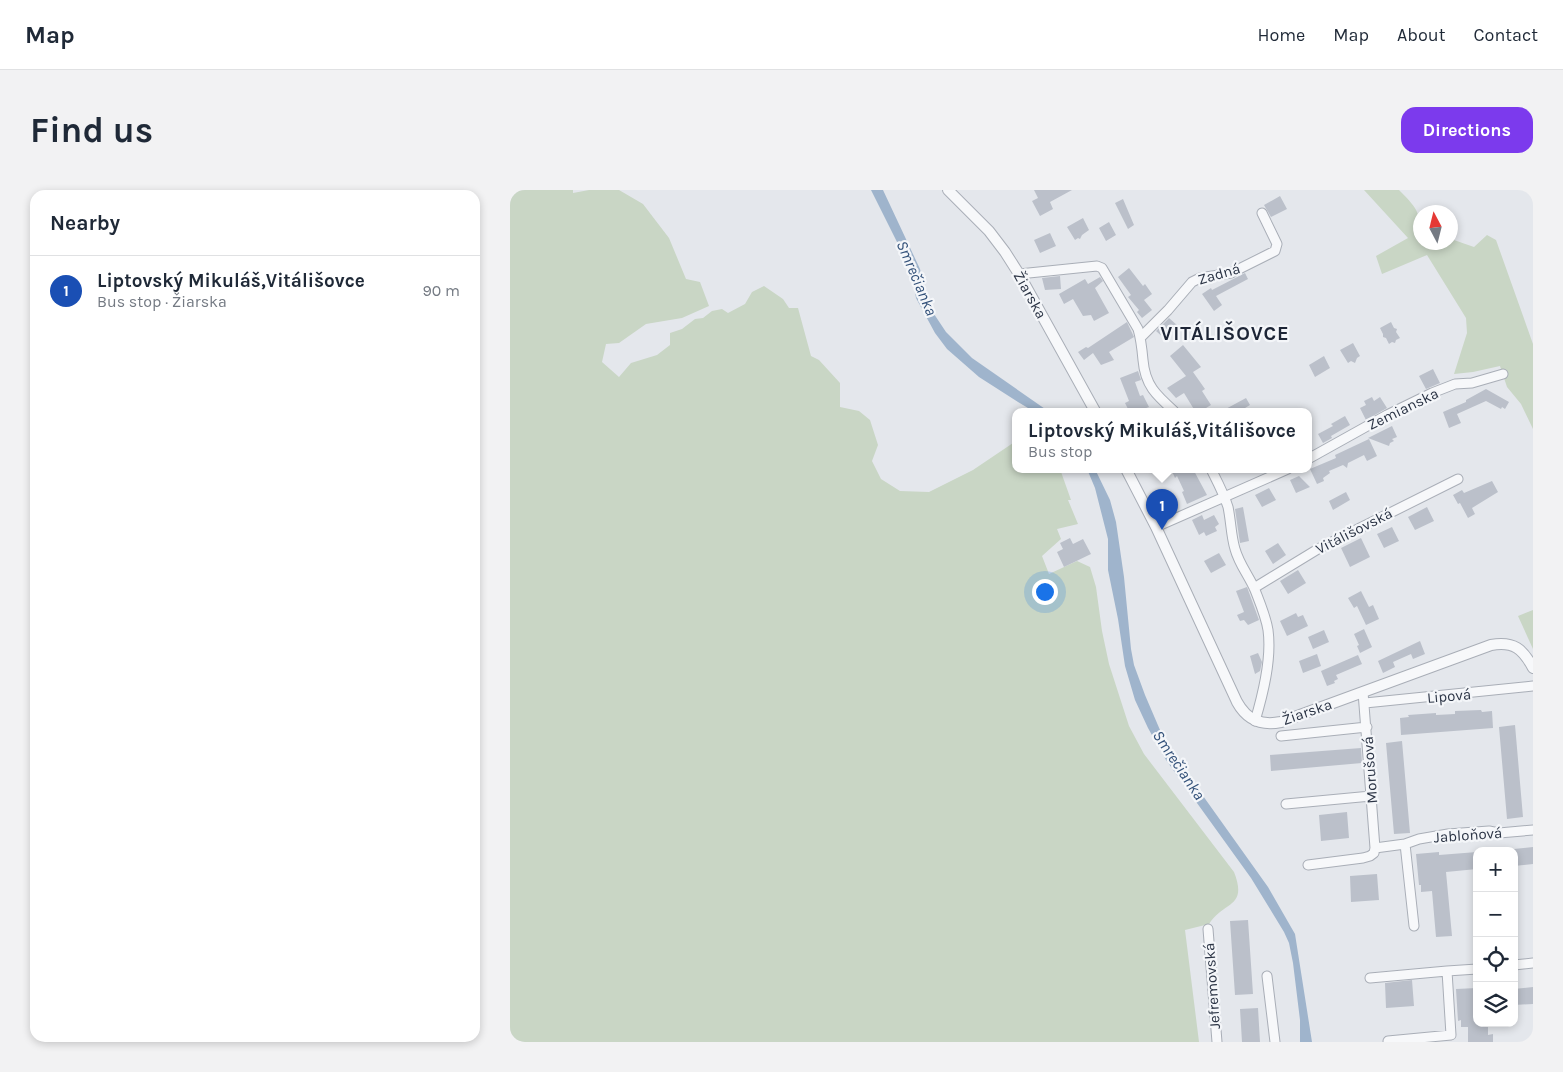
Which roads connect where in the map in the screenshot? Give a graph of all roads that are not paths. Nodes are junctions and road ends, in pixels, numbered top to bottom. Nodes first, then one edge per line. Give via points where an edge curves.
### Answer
1 (948, 190) edge
2 (1262, 213) dead end
3 (1019, 274) junction
4 (1141, 337) junction
5 (1503, 374) dead end
6 (1093, 408) edge
7 (1170, 408) edge
8 (1312, 457) edge
9 (1128, 473) edge
10 (1213, 473) edge
11 (1279, 473) edge
12 (1458, 479) dead end
13 (1224, 498) junction
14 (1156, 527) junction
15 (1254, 588) junction
16 (1533, 668) edge
17 (1533, 686) edge
18 (1363, 692) junction
19 (1365, 703) junction
20 (1255, 721) junction
21 (1366, 728) junction
22 (1281, 736) dead end
23 (1371, 796) junction
24 (1286, 804) dead end
25 (1533, 830) edge
26 (1405, 844) junction
27 (1375, 848) junction
28 (1308, 865) dead end
29 (1414, 926) dead end
30 (1208, 929) dead end
31 (1533, 963) edge
32 (1518, 965) edge
33 (1473, 969) edge
34 (1446, 971) junction
35 (1267, 976) dead end
36 (1370, 978) dead end
37 (1388, 1041) edge
38 (1216, 1042) edge
39 (1275, 1042) edge

1 - 3 street, Žiarska via 989,230
2 - 4 street, Zadná via 1277,244 1275,251 1231,273 1192,282
3 - 4 street via 1102,268
3 - 6 street, Žiarska
4 - 7 street via 1143,362 1150,386
5 - 8 street, Zemianska via 1456,384 1432,394
9 - 14 street
10 - 13 street
11 - 13 street
12 - 15 street, Vitálišovská via 1318,548
13 - 14 street
13 - 15 street via 1234,547
14 - 20 street via 1236,702
15 - 20 street via 1264,613 1269,644 1263,693
16 - 18 street, Žiarska via 1520,649 1500,644
17 - 19 street, Lipová
18 - 19 street, Morušová
18 - 20 street, Žiarska via 1281,722 1264,724
19 - 21 street, Morušová
21 - 22 street
21 - 23 street, Morušová
23 - 24 street
23 - 27 street, Morušová
25 - 26 street, Jabloňová via 1448,834
26 - 27 street, Jabloňová
26 - 29 street
27 - 28 street, Jabloňová via 1370,856
30 - 38 street, Jefremovská
31 - 32 street
33 - 34 street
34 - 36 street
34 - 37 street via 1451,1036
35 - 39 street

